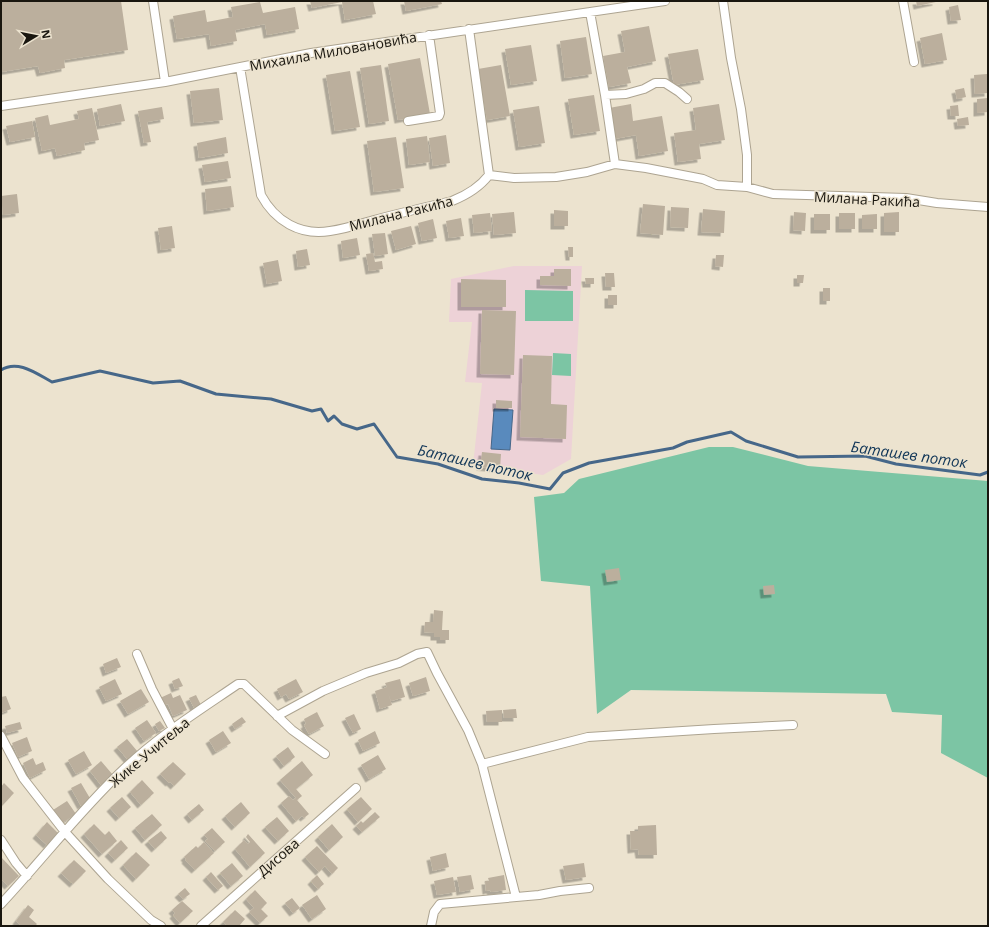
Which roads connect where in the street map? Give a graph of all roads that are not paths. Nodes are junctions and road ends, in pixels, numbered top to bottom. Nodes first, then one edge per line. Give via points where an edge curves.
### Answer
1 (153, 1) edge
2 (665, 1) edge
3 (723, 1) edge
4 (903, 1) edge
5 (590, 12) junction
6 (469, 29) junction
7 (429, 35) junction
8 (914, 62) dead end
9 (240, 67) junction
10 (165, 82) junction
11 (605, 95) junction
12 (687, 99) dead end
13 (1, 106) edge
14 (408, 121) dead end
15 (615, 164) junction
16 (489, 175) junction
17 (747, 187) junction
18 (988, 208) edge
19 (136, 654) dead end
20 (277, 716) junction
21 (793, 725) dead end
22 (173, 729) junction
23 (1, 736) edge
24 (325, 754) dead end
25 (482, 764) junction
26 (356, 788) dead end
27 (66, 832) junction
28 (1, 840) edge
29 (27, 876) junction
30 (589, 888) dead end
31 (516, 897) junction
32 (1, 904) edge
33 (161, 926) edge
34 (200, 926) edge
35 (431, 926) edge

1 - 10 street
2 - 5 street, Михаила Миловановића
3 - 17 street via 747,155
4 - 8 street
5 - 6 street, Михаила Миловановића
5 - 11 street
6 - 7 street, Михаила Миловановића
6 - 16 street
7 - 9 street, Михаила Миловановића
7 - 14 street via 440,113 439,116
9 - 10 street, Михаила Миловановића
9 - 16 street, Милана Ракића via 261,195 274,214 292,226 312,232 329,232 452,201 470,193
10 - 13 street, Михаила Миловановића
11 - 12 street via 626,94 655,83 665,83
11 - 15 street
15 - 16 street, Милана Ракића via 556,177 514,178
15 - 17 street, Милана Ракића via 703,179 717,185
17 - 18 street, Милана Ракића via 774,194 906,198
19 - 22 street
20 - 22 street, Жике Учитеља via 244,684 238,684
20 - 24 street, Жике Учитеља
20 - 25 street via 323,691 427,652 468,730
21 - 25 street via 588,737
22 - 27 street, Жике Учитеља via 126,767
23 - 27 street via 23,778
25 - 31 street
26 - 34 street, Дисова
27 - 29 street, Жике Учитеља
27 - 33 street via 108,878 151,920
28 - 29 street
29 - 32 street, Жике Учитеља
30 - 31 street
31 - 35 street via 440,904 434,912

